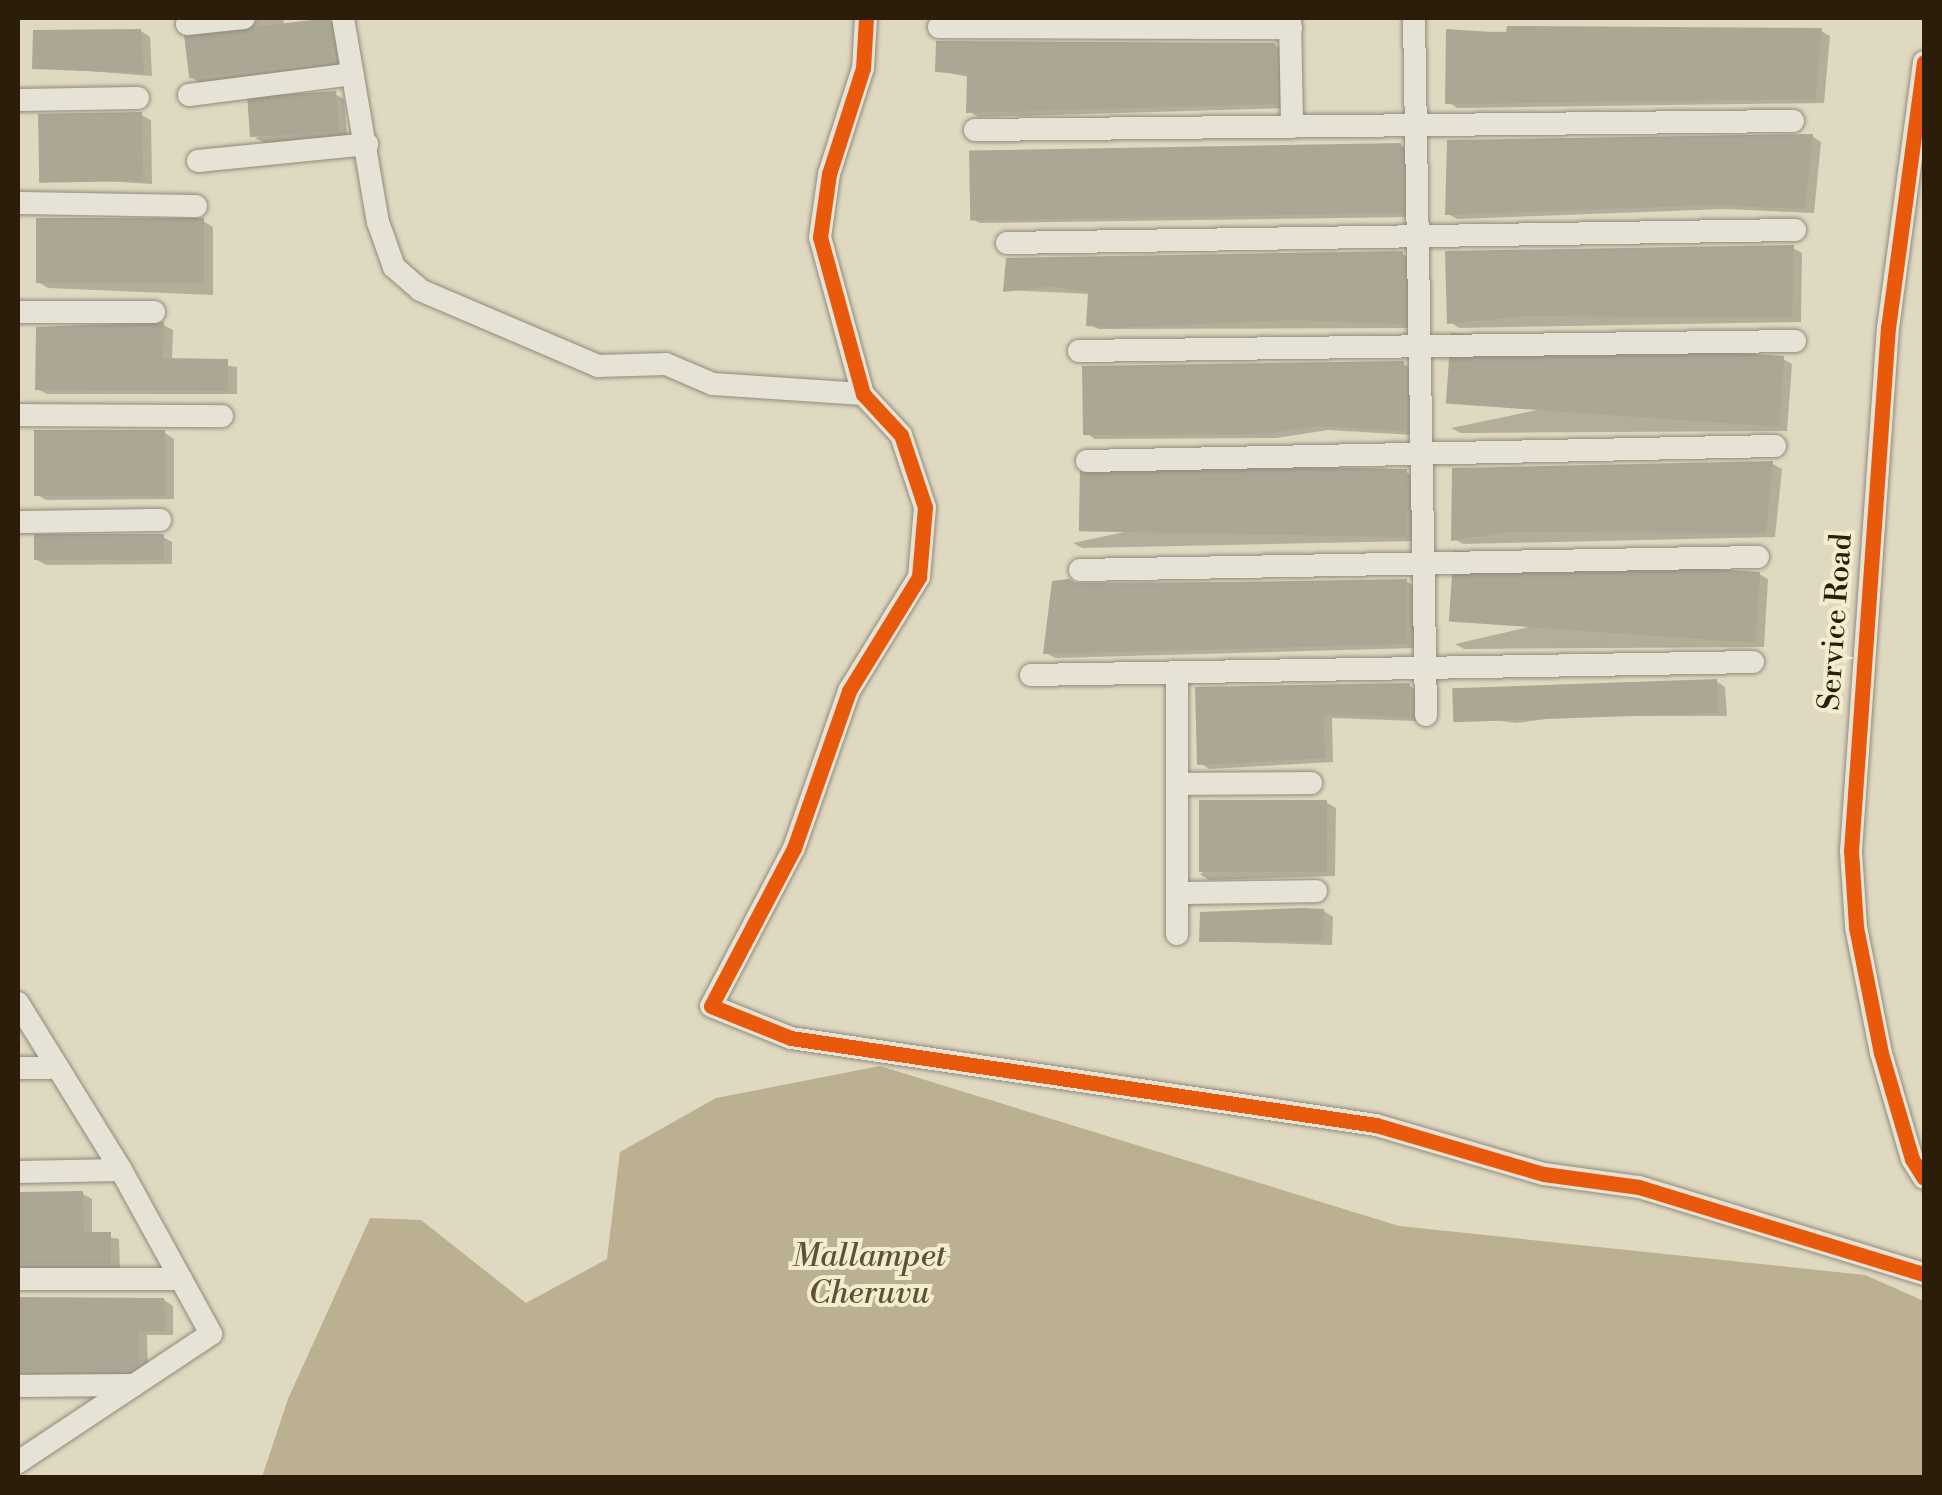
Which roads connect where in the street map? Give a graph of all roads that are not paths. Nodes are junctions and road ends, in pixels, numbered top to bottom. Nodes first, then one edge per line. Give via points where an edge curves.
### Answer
1 (244, 18) edge
2 (343, 18) edge
3 (866, 18) edge
4 (1414, 18) edge
5 (1290, 23) edge
6 (187, 24) dead end
7 (939, 28) dead end
8 (1924, 62) edge
9 (353, 74) junction
10 (189, 95) dead end
11 (138, 98) dead end
12 (18, 100) edge
13 (1792, 121) dead end
14 (1416, 125) junction
15 (1292, 126) junction
16 (974, 130) dead end
17 (368, 144) junction
18 (198, 161) dead end
19 (18, 203) edge
20 (196, 206) dead end
21 (1795, 230) dead end
22 (1418, 240) junction
23 (1007, 243) dead end
24 (18, 312) edge
25 (154, 312) dead end
26 (1795, 341) dead end
27 (1420, 342) junction
28 (1079, 351) dead end
29 (863, 394) junction
30 (18, 415) edge
31 (222, 416) dead end
32 (1776, 446) dead end
33 (1422, 454) junction
34 (1087, 461) dead end
35 (160, 520) dead end
36 (18, 522) edge
37 (1758, 557) dead end
38 (1424, 560) junction
39 (1080, 570) dead end
40 (1753, 662) dead end
41 (1425, 672) junction
42 (1178, 674) junction
43 (1031, 675) dead end
44 (1426, 715) dead end
45 (1312, 783) dead end
46 (1178, 784) junction
47 (1316, 891) dead end
48 (1178, 894) junction
49 (1177, 934) dead end
50 (18, 1002) edge
51 (18, 1068) edge
52 (58, 1068) junction
53 (121, 1170) junction
54 (18, 1172) edge
55 (1924, 1178) edge
56 (1924, 1274) edge
57 (18, 1279) edge
58 (181, 1279) junction
59 (134, 1385) junction
60 (18, 1386) edge
61 (18, 1462) edge

1 - 6 street
2 - 9 street
3 - 29 street via 863,68 829,174 820,237
4 - 14 street
5 - 7 street
5 - 15 street
8 - 55 street, Service Road via 1888,326 1852,851 1856,926 1881,1053 1912,1159
9 - 10 street
9 - 17 street
11 - 12 street
13 - 14 street
14 - 15 street
14 - 22 street
15 - 16 street
17 - 18 street
17 - 29 street via 378,222 394,267 420,290 598,366 666,364 714,384
19 - 20 street
21 - 22 street
22 - 23 street
22 - 27 street
24 - 25 street
26 - 27 street
27 - 28 street
27 - 33 street
29 - 56 street via 900,435 925,507 919,577 850,691 794,848 711,1006 791,1038 1376,1125 1544,1174 1639,1187
30 - 31 street
32 - 33 street
33 - 34 street
33 - 38 street
35 - 36 street
37 - 38 street
38 - 39 street
38 - 41 street
40 - 41 street
41 - 42 street
41 - 44 street
42 - 43 street
42 - 46 street
45 - 46 street
46 - 48 street
47 - 48 street
48 - 49 street
50 - 52 street
51 - 52 street
52 - 53 street
53 - 54 street
53 - 58 street
57 - 58 street
58 - 59 street via 211,1334
59 - 60 street
59 - 61 street

